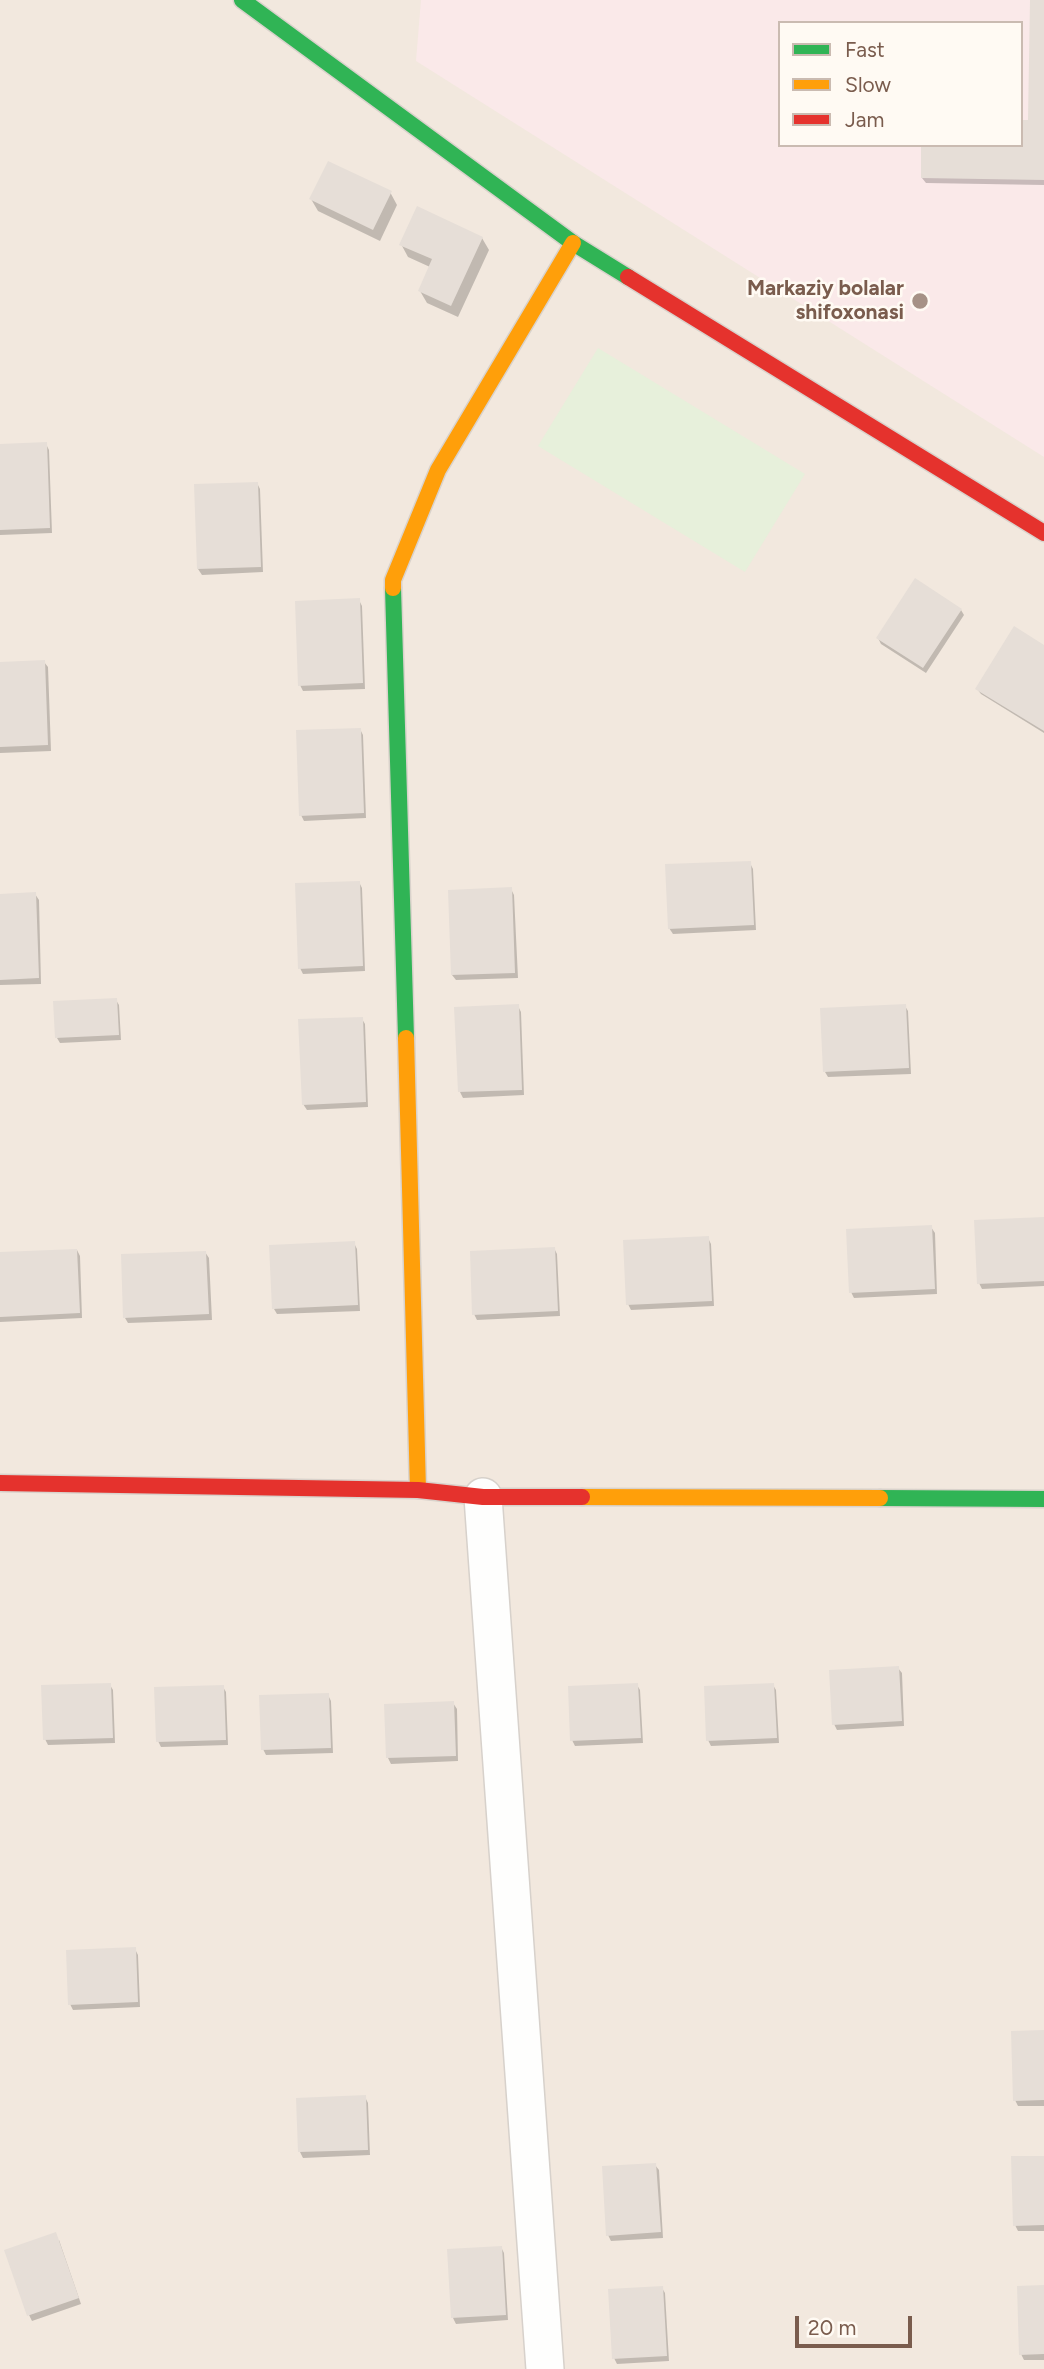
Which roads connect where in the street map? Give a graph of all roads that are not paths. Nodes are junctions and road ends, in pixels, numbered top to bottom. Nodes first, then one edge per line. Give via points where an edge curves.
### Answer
1 (242, 0) edge
2 (573, 243) junction
3 (1044, 533) edge
4 (0, 1483) edge
5 (418, 1490) junction
6 (483, 1497) junction
7 (1044, 1499) edge
8 (545, 2369) edge

1 - 2 street
2 - 3 street
2 - 5 street via 438,470 393,580
4 - 5 street
5 - 6 street
6 - 7 street
6 - 8 street

